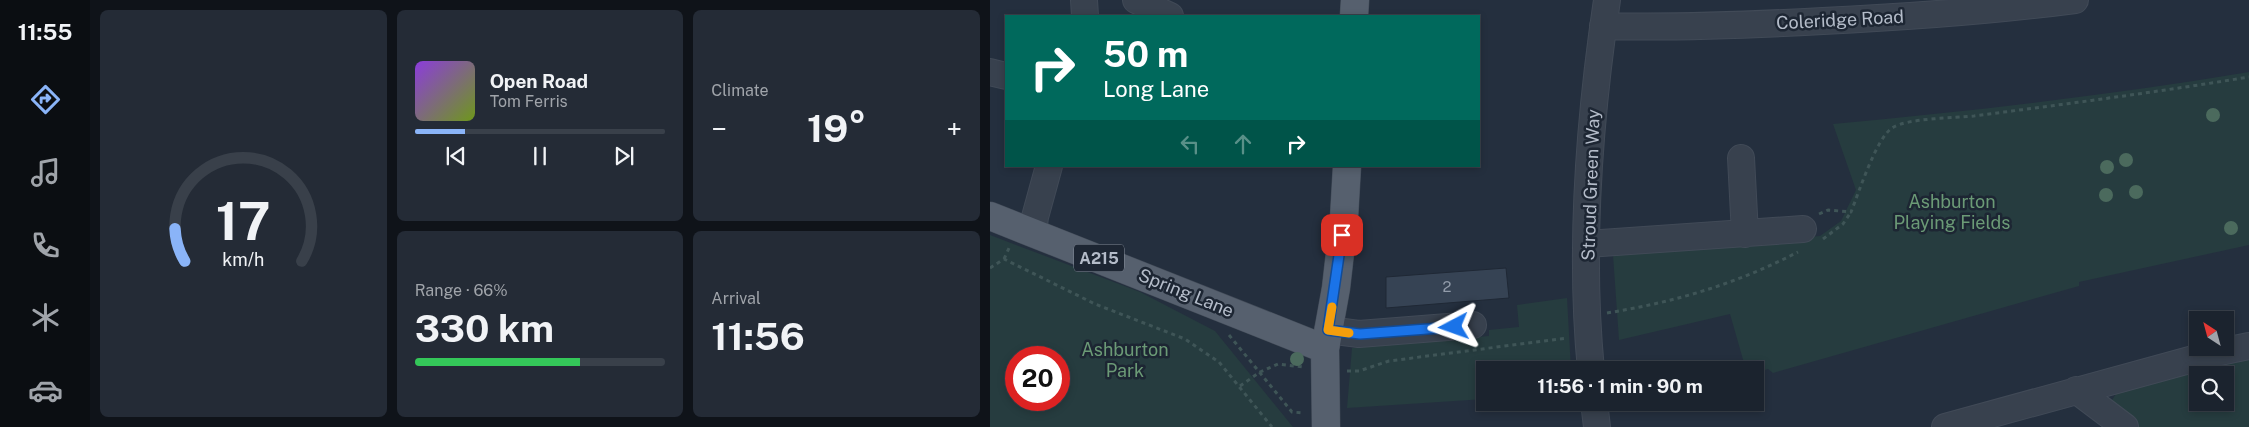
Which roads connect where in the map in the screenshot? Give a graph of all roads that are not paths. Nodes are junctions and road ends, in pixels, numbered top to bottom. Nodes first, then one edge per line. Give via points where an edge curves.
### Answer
1 (1084, 0) edge
2 (1136, 0) edge
3 (1355, 0) edge
4 (1607, 0) edge
5 (2075, 0) edge
6 (1085, 15) edge
7 (1168, 15) edge
8 (1354, 15) edge
9 (1603, 26) junction
10 (990, 72) edge
11 (1005, 76) edge
12 (1741, 158) dead end
13 (1049, 167) edge
14 (1347, 167) edge
15 (990, 216) edge
16 (1033, 233) junction
17 (1745, 234) junction
18 (1810, 239) road end
19 (1587, 244) junction
20 (1473, 325) dead end
21 (2249, 346) edge
22 (1320, 349) junction
23 (1590, 361) edge
24 (2076, 390) junction
25 (1595, 411) edge
26 (1326, 420) edge
27 (1597, 427) edge
28 (1945, 427) edge
29 (2125, 427) edge

1 - 6 street
2 - 7 street
3 - 8 main road
4 - 9 street, Stroud Green Way
5 - 9 street, Coleridge Road via 1970,13 1844,20 1676,28
9 - 19 street, Stroud Green Way via 1590,156
10 - 11 street
12 - 17 street
13 - 16 street
14 - 22 main road via 1336,288
15 - 16 main road, Spring Lane / A215
16 - 22 main road, Spring Lane / A215
17 - 18 street
17 - 19 street
19 - 23 street, Stroud Green Way
20 - 22 street via 1360,334
21 - 24 street
22 - 26 main road
24 - 28 street
24 - 29 street
25 - 27 street

